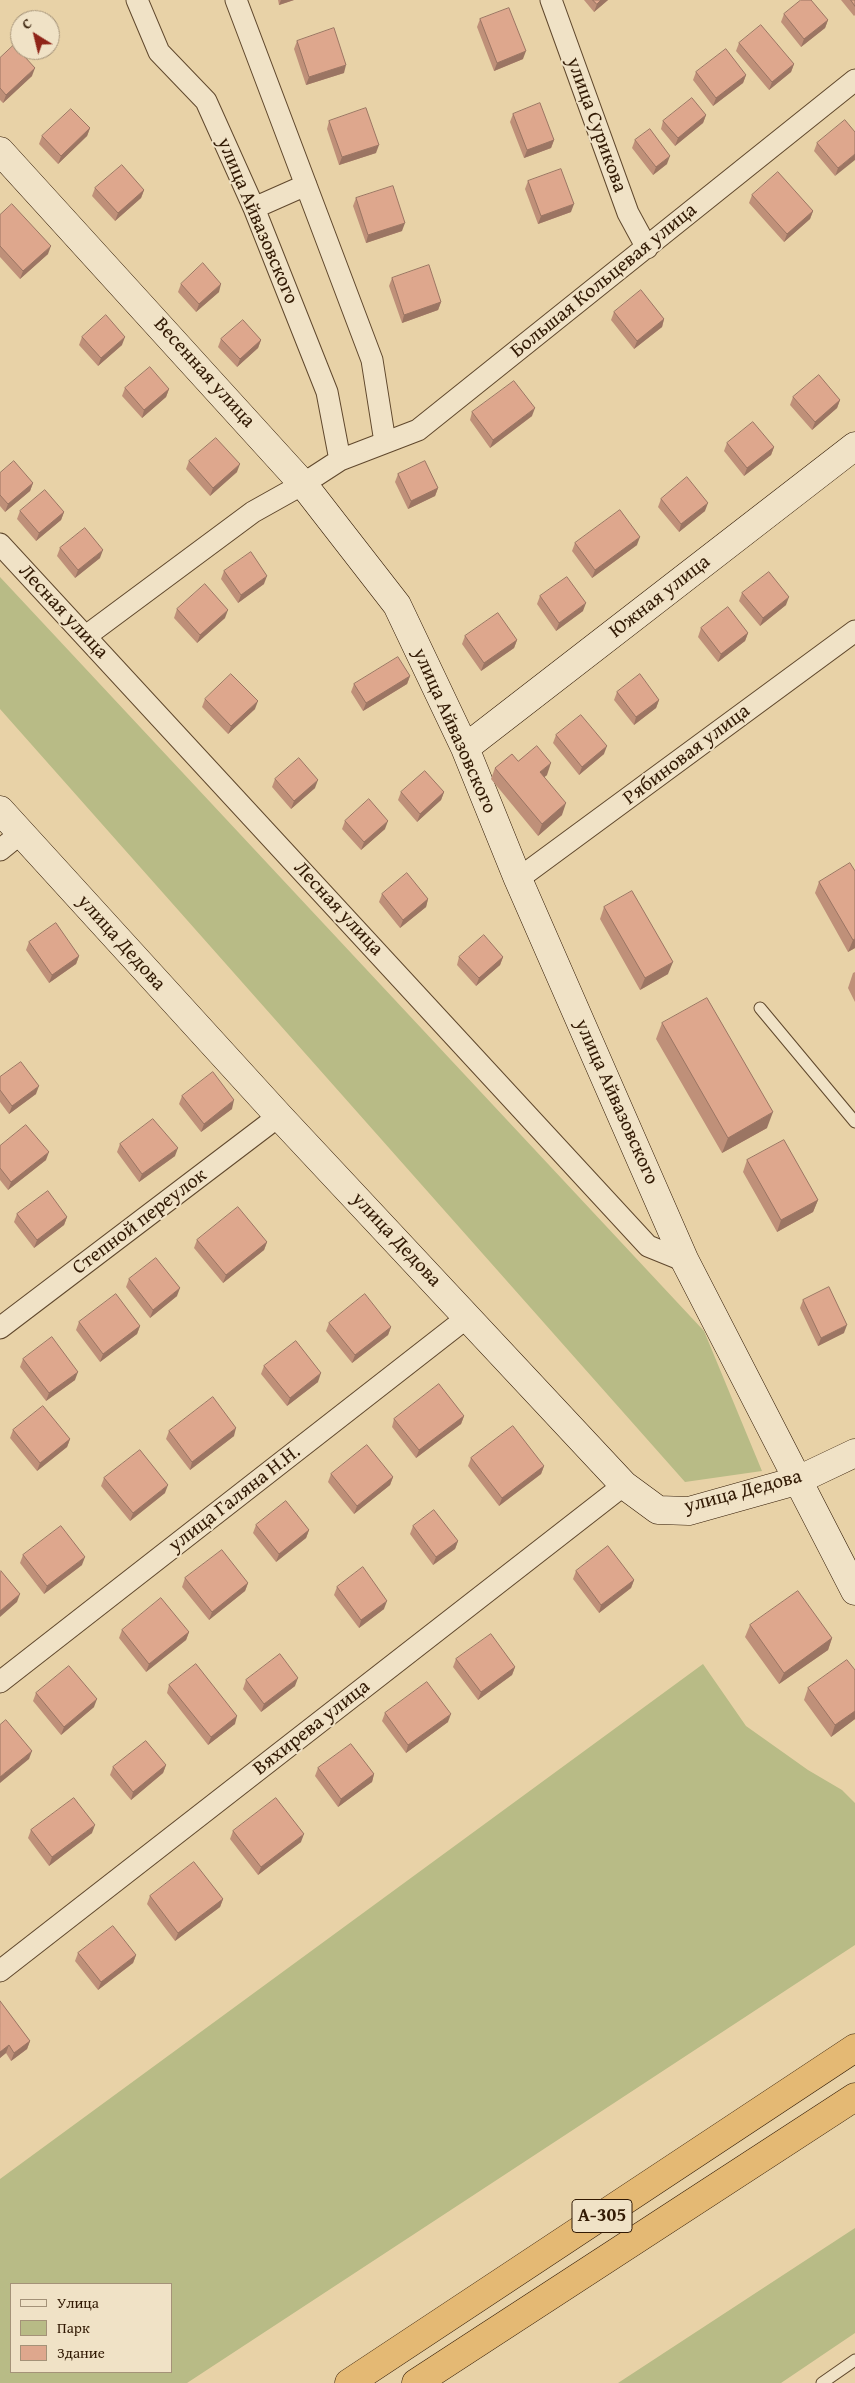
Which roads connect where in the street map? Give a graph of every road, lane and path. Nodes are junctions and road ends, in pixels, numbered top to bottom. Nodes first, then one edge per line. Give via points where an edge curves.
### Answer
1 (137, 0) edge
2 (236, 0) edge
3 (551, 0) edge
4 (855, 80) edge
5 (0, 151) edge
6 (306, 185) junction
7 (254, 208) junction
8 (647, 248) junction
9 (385, 442) junction
10 (855, 446) edge
11 (340, 460) junction
12 (304, 484) junction
13 (0, 544) edge
14 (397, 604) joint
15 (855, 631) edge
16 (86, 636) junction
17 (465, 748) junction
18 (0, 810) edge
19 (21, 834) junction
20 (0, 850) edge
21 (518, 879) junction
22 (760, 1008) dead end
23 (279, 1116) junction
24 (855, 1122) edge
25 (685, 1261) junction
26 (469, 1316) junction
27 (0, 1328) edge
28 (855, 1453) edge
29 (796, 1480) junction
30 (624, 1485) junction
31 (855, 1591) edge
32 (0, 1682) edge
33 (0, 1972) edge
34 (855, 2048) edge
35 (855, 2097) edge
36 (855, 2360) edge
37 (349, 2383) edge
38 (416, 2383) edge
39 (822, 2383) edge

1 - 7 street, улица Айвазовского via 159,52 206,101
2 - 6 street
3 - 8 street, улица Сурикова via 628,213
4 - 8 street, Большая Кольцевая улица
5 - 12 street, Весенная улица
6 - 7 street
6 - 9 street via 372,360
7 - 11 street, улица Айвазовского via 327,392
8 - 9 street, Большая Кольцевая улица via 418,430
9 - 11 street, Большая Кольцевая улица
10 - 17 street, Южная улица
11 - 12 street, Большая Кольцевая улица
12 - 14 street, Весенная улица
12 - 16 street, Большая Кольцевая улица via 253,512
13 - 16 street, Лесная улица
14 - 17 street, улица Айвазовского
15 - 21 street, Рябиновая улица
16 - 25 street, Лесная улица via 648,1246
17 - 21 street, улица Айвазовского
18 - 19 street, улица Дедова
19 - 20 street
19 - 23 street, улица Дедова
21 - 25 street, улица Айвазовского
22 - 24 lane
23 - 26 street, улица Дедова
23 - 27 street, Степной переулок
25 - 29 street, улица Айвазовского
26 - 30 street, улица Дедова
26 - 32 street, улица Галяна Н.Н.
28 - 29 street, улица Дедова
29 - 30 street, улица Дедова via 689,1511 658,1510
29 - 31 street, улица Айвазовского
30 - 33 street, Вяхирева улица
34 - 37 highway, А-305
35 - 38 highway, А-305
36 - 39 lane

